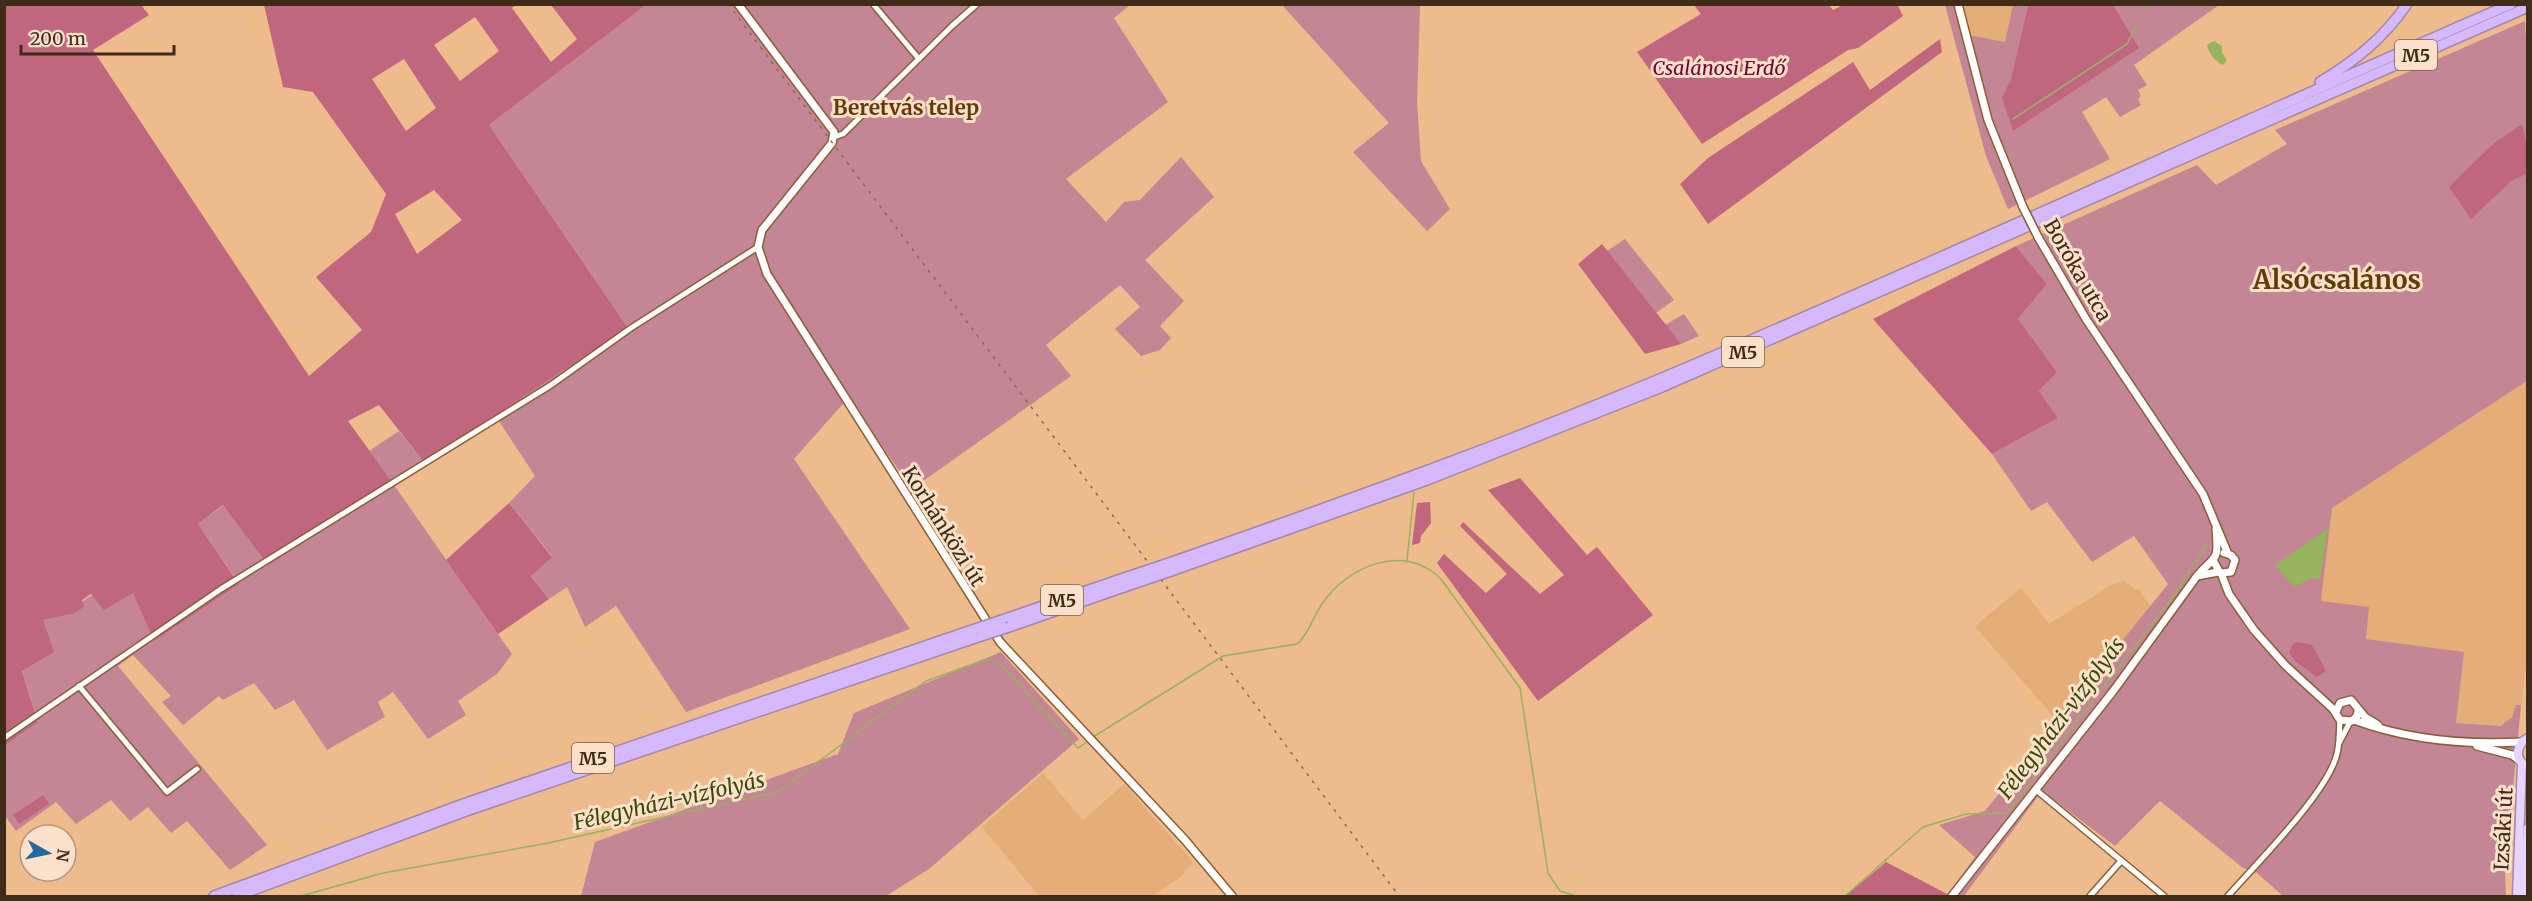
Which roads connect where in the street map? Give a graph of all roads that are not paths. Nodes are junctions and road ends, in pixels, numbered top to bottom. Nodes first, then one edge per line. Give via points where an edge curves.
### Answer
1 (738, 4) edge
2 (873, 4) edge
3 (977, 4) edge
4 (1958, 4) edge
5 (2407, 4) edge
6 (2511, 4) edge
7 (2528, 7) edge
8 (919, 59) junction
9 (2268, 111) junction
10 (834, 137) junction
11 (758, 247) junction
12 (2217, 529) junction
13 (2228, 554) junction
14 (2216, 559) junction
15 (1170, 567) junction
16 (2219, 572) junction
17 (2231, 572) junction
18 (2197, 576) junction
19 (2234, 601) junction
20 (978, 633) junction
21 (79, 686) junction
22 (2315, 691) junction
23 (2342, 701) junction
24 (2358, 710) junction
25 (2336, 712) junction
26 (2340, 720) junction
27 (2352, 721) junction
28 (2383, 728) junction
29 (4, 738) edge
30 (2525, 738) edge
31 (2339, 744) junction
32 (2472, 744) junction
33 (2523, 764) edge
34 (197, 770) dead end
35 (2035, 789) junction
36 (2528, 828) edge
37 (2121, 861) junction
38 (214, 897) edge
39 (237, 897) edge
40 (1232, 897) edge
41 (1952, 897) edge
42 (2090, 897) edge
43 (2164, 897) edge
44 (2229, 897) edge
45 (2517, 897) edge
46 (2523, 897) edge

1 - 10 street via 831,127
2 - 8 street
3 - 8 street
4 - 12 street, Boróka utca, bridge via 1988,120 2023,207 2086,319 2203,494
5 - 9 highway via 2379,39 2350,63 2279,101
6 - 9 highway, M5
7 - 15 highway, M5 via 1662,387 1427,480
8 - 10 street via 850,127
9 - 15 highway, M5 via 1659,379
10 - 11 street via 766,224
11 - 21 street via 551,385 221,589
11 - 40 street, Korhánközi út via 767,274 984,620 1010,653 1185,840
12 - 13 street, Boróka utca
12 - 14 street, Boróka utca
13 - 14 street
13 - 17 street via 2235,562
14 - 16 street
14 - 18 street
15 - 20 highway, M5, bridge
16 - 17 street
16 - 18 street
16 - 19 street
17 - 19 street
18 - 35 street
19 - 22 street via 2267,646
20 - 38 highway, M5 via 476,799
20 - 39 highway, M5 via 528,790
21 - 29 street
21 - 34 street via 167,792
22 - 23 street
22 - 25 street
23 - 24 street via 2352,701
23 - 25 street
24 - 27 street
24 - 28 street
25 - 26 street
26 - 27 street
26 - 31 street
27 - 28 street
27 - 31 street
28 - 32 street
30 - 32 street
30 - 33 main road, Izsáki út via 2517,753
31 - 44 street via 2334,762 2314,796
32 - 33 street via 2512,754
33 - 45 main road, Izsáki út
35 - 37 street
35 - 41 street
36 - 46 main road, Izsáki út
37 - 42 street
37 - 43 street

